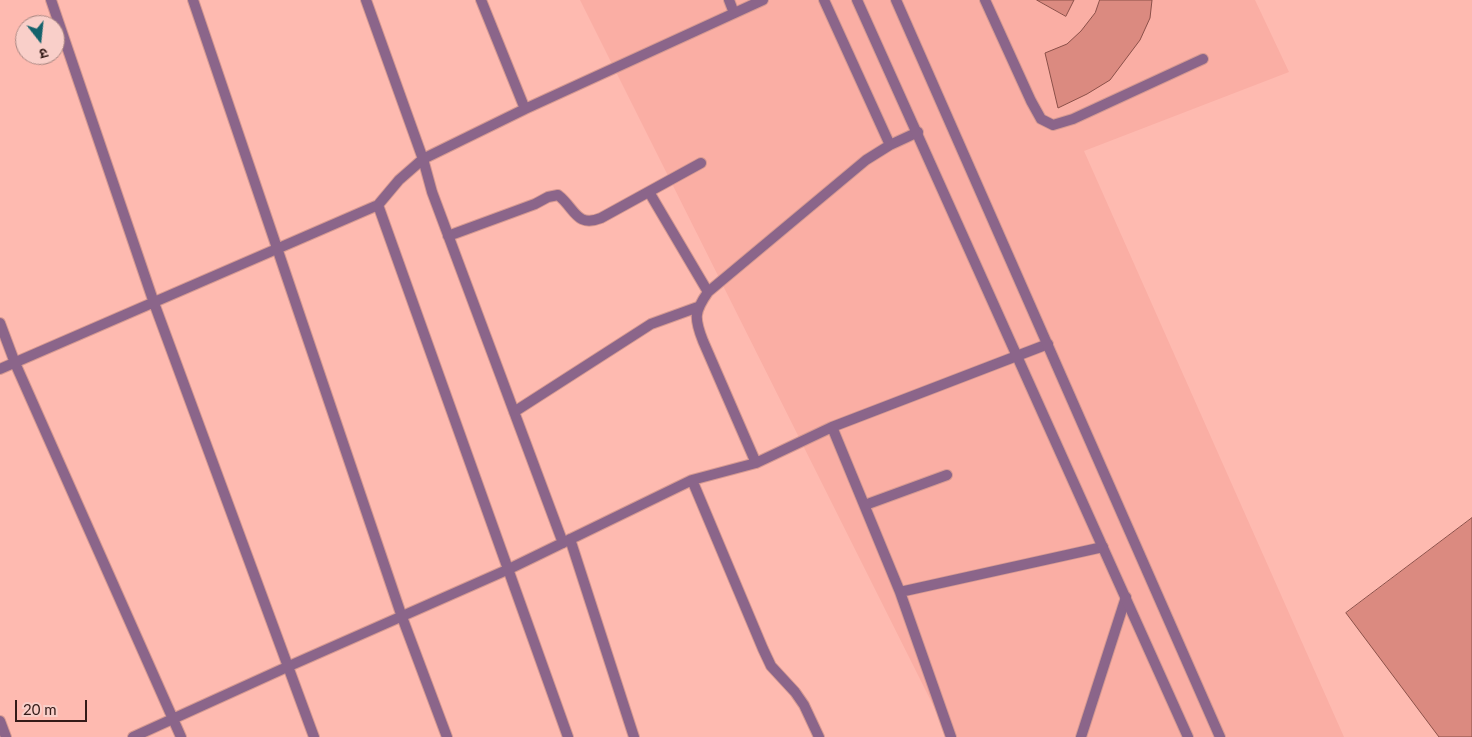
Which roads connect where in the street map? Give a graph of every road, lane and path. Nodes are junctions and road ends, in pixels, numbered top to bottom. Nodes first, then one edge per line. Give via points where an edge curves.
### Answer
1 (51, 0) edge
2 (193, 0) edge
3 (366, 0) edge
4 (481, 0) edge
5 (729, 0) edge
6 (763, 0) edge
7 (824, 0) edge
8 (858, 0) edge
9 (896, 0) edge
10 (985, 0) edge
11 (734, 13) junction
12 (1203, 59) dead end
13 (525, 109) junction
14 (918, 132) junction
15 (890, 145) junction
16 (423, 160) junction
17 (701, 163) dead end
18 (649, 192) junction
19 (378, 205) junction
20 (448, 236) junction
21 (278, 249) junction
22 (708, 292) junction
23 (154, 303) junction
24 (698, 307) junction
25 (0, 323) edge
26 (1048, 344) junction
27 (1017, 356) junction
28 (15, 363) junction
29 (0, 369) edge
30 (514, 412) junction
31 (832, 427) junction
32 (756, 463) junction
33 (947, 475) dead end
34 (692, 480) junction
35 (865, 505) junction
36 (567, 541) junction
37 (1103, 547) junction
38 (509, 569) junction
39 (900, 592) junction
40 (1126, 597) junction
41 (402, 617) junction
42 (287, 667) junction
43 (174, 719) junction
44 (0, 721) edge
45 (6, 737) edge
46 (134, 737) edge
47 (181, 737) edge
48 (314, 737) edge
49 (447, 737) edge
50 (568, 737) edge
51 (634, 737) edge
52 (819, 737) edge
53 (951, 737) edge
54 (1080, 737) edge
55 (1188, 737) edge
56 (1220, 737) edge

1 - 23 street
2 - 21 street
3 - 16 street
4 - 13 street
5 - 11 street
6 - 11 street
7 - 15 street
8 - 14 street
9 - 26 street
10 - 12 street via 1031,101 1041,119 1053,125 1073,119
11 - 13 street
13 - 16 street
14 - 15 street
14 - 27 street
15 - 22 street via 866,160
16 - 19 street via 399,180
16 - 20 street
17 - 18 street
18 - 20 street via 590,222 580,219 558,195
18 - 22 street
19 - 21 street
19 - 38 street
20 - 30 street
21 - 23 street
21 - 41 street
22 - 24 street
23 - 28 street
23 - 42 street
24 - 30 street via 651,324
24 - 32 street via 697,326
25 - 28 street
26 - 27 street
26 - 56 street
27 - 31 street
27 - 37 street
28 - 29 street
28 - 43 street
30 - 36 street
31 - 32 street
31 - 35 street
32 - 34 street
33 - 35 street
34 - 36 street
34 - 52 street via 763,648 772,666 804,705
35 - 39 street
36 - 38 street
36 - 51 street
37 - 39 street
37 - 40 street
38 - 41 street
38 - 50 street
39 - 53 street
40 - 54 street
40 - 55 street
41 - 42 street
41 - 49 street
42 - 43 street
42 - 48 street
43 - 46 street
43 - 47 street
44 - 45 street

